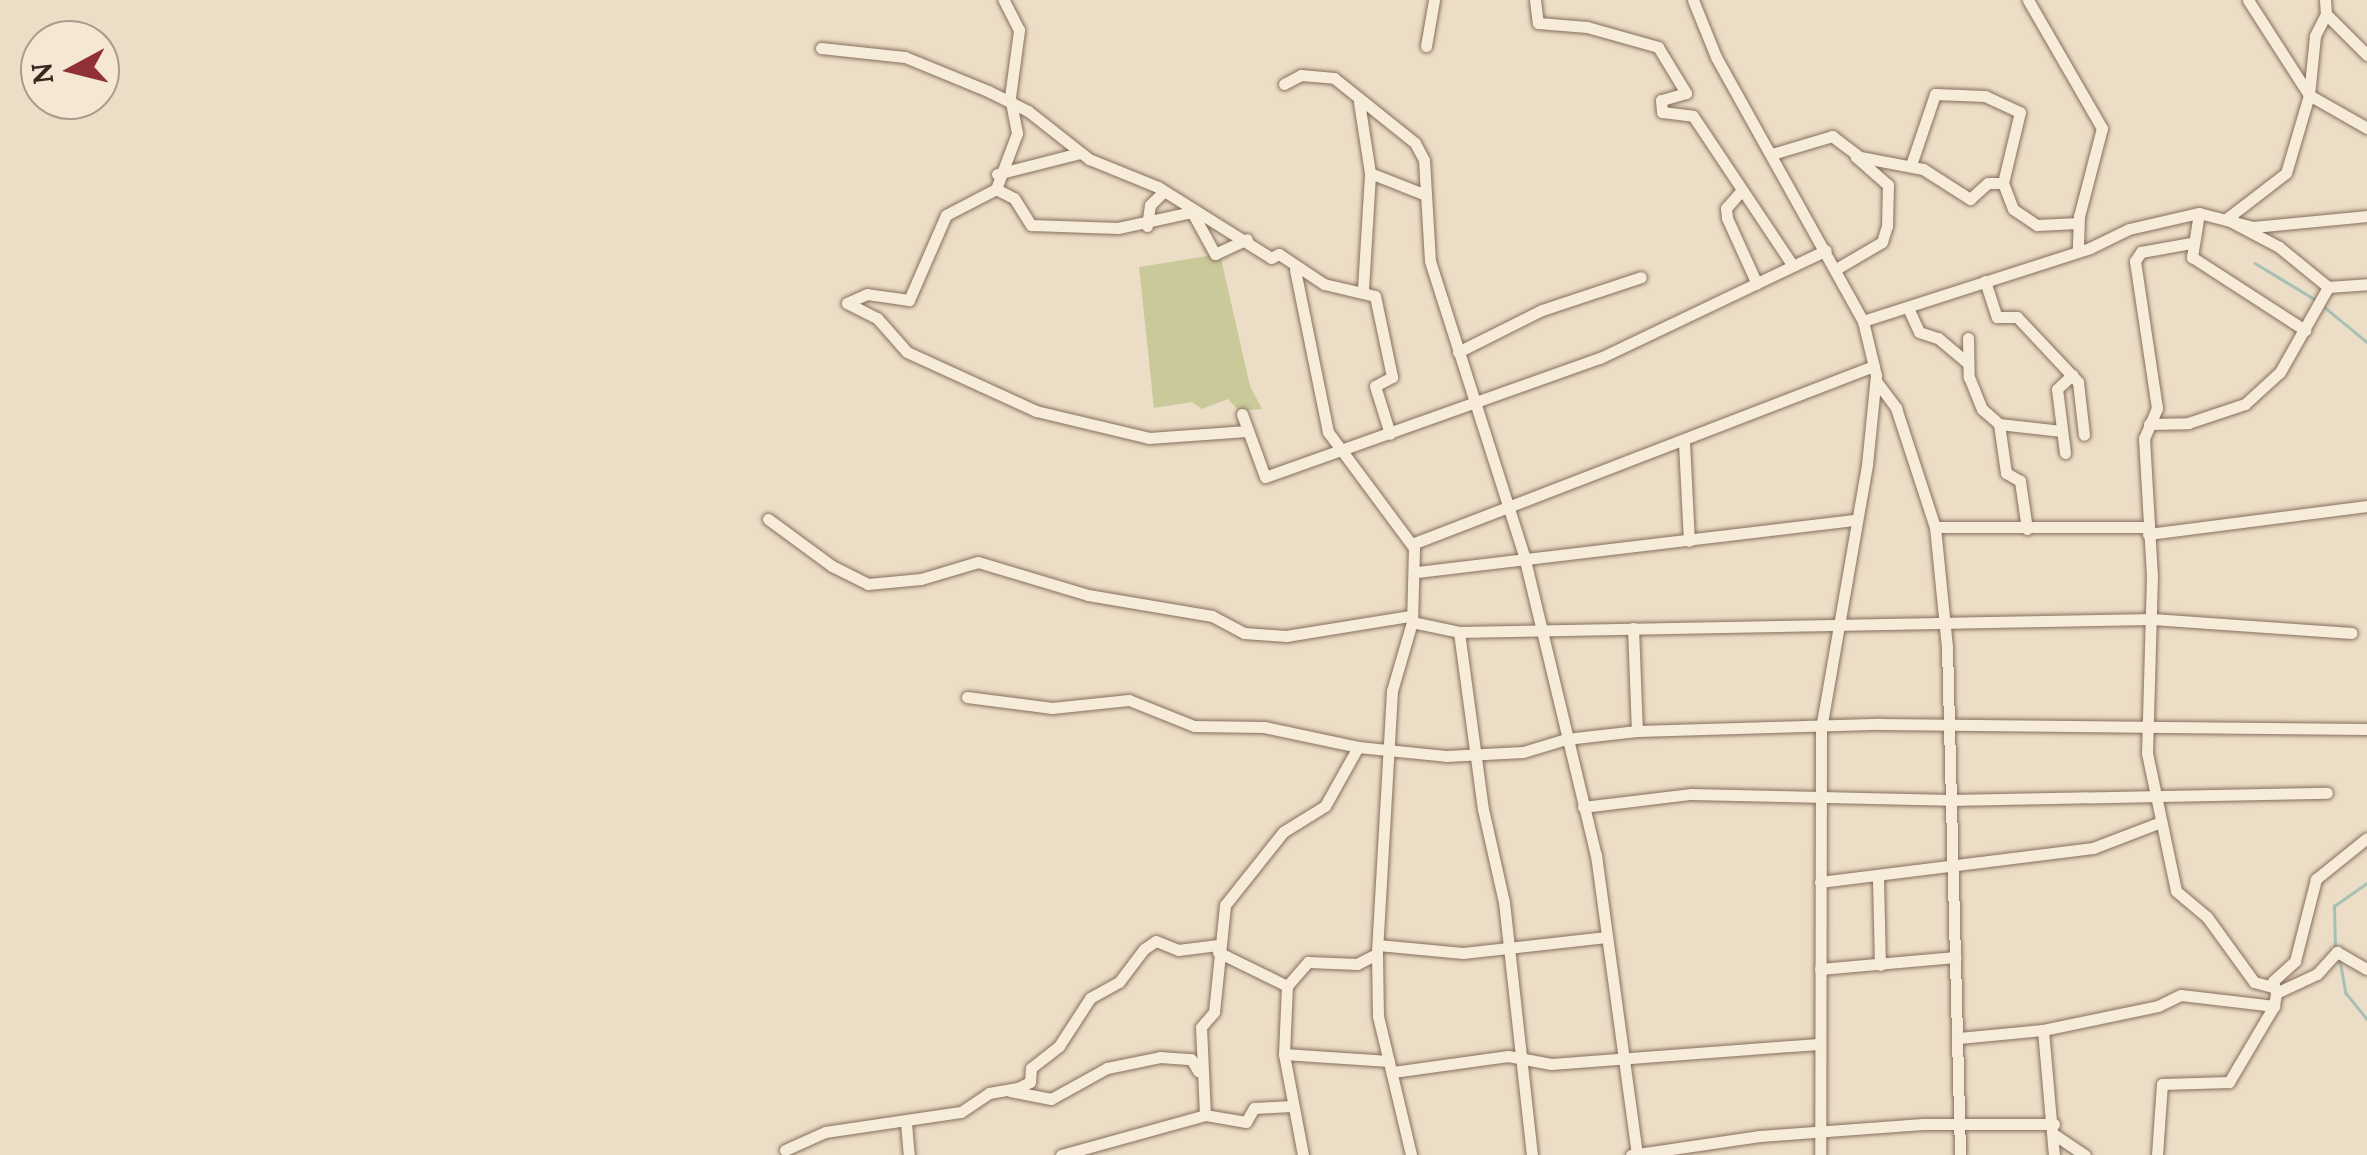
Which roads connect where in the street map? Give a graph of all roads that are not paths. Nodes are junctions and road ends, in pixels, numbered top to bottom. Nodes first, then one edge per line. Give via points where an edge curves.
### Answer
1 (1004, 0) edge
2 (1434, 0) edge
3 (1535, 0) edge
4 (1693, 0) edge
5 (2028, 0) edge
6 (2248, 0) edge
7 (2325, 0) edge
8 (2326, 14) junction
9 (1426, 46) dead end
10 (821, 48) dead end
11 (2367, 55) edge
12 (1284, 84) dead end
13 (2310, 95) junction
14 (1360, 102) junction
15 (1015, 107) junction
16 (2367, 128) edge
17 (1080, 153) junction
18 (1772, 154) junction
19 (1853, 154) junction
20 (1911, 164) junction
21 (997, 174) junction
22 (1370, 174) junction
23 (2003, 182) junction
24 (996, 189) junction
25 (1741, 191) junction
26 (1164, 192) junction
27 (1423, 194) junction
28 (1192, 212) junction
29 (2199, 212) junction
30 (2367, 216) edge
31 (2226, 219) junction
32 (2078, 223) junction
33 (1147, 226) junction
34 (1247, 239) junction
35 (2191, 243) junction
36 (1826, 250) junction
37 (2078, 250) junction
38 (1794, 266) junction
39 (1836, 269) junction
40 (1295, 270) junction
41 (1642, 277) dead end
42 (1984, 281) junction
43 (1757, 284) junction
44 (2367, 284) edge
45 (2328, 287) junction
46 (1363, 289) junction
47 (1908, 308) junction
48 (1864, 321) junction
49 (2305, 330) junction
50 (1968, 338) dead end
51 (1458, 352) junction
52 (1967, 362) junction
53 (1874, 366) junction
54 (2072, 375) junction
55 (1876, 382) junction
56 (1474, 406) junction
57 (1242, 414) dead end
58 (1998, 424) junction
59 (2149, 424) junction
60 (1246, 431) junction
61 (2062, 432) junction
62 (1390, 434) junction
63 (2084, 435) dead end
64 (1684, 443) junction
65 (1342, 450) junction
66 (2064, 452) dead end
67 (1508, 506) junction
68 (2367, 506) edge
69 (768, 519) dead end
70 (1856, 520) junction
71 (1935, 527) junction
72 (2027, 529) junction
73 (2148, 530) junction
74 (1689, 541) junction
75 (1412, 544) junction
76 (1524, 556) junction
77 (1417, 572) junction
78 (1411, 619) junction
79 (2152, 619) junction
80 (1835, 626) junction
81 (1945, 626) junction
82 (1543, 628) junction
83 (1633, 628) junction
84 (1458, 632) junction
85 (2352, 633) dead end
86 (967, 697) dead end
87 (2148, 723) junction
88 (1949, 726) junction
89 (1821, 728) junction
90 (2367, 729) edge
91 (1637, 731) junction
92 (1566, 739) junction
93 (1358, 747) junction
94 (1390, 752) junction
95 (1478, 753) junction
96 (2327, 793) dead end
97 (2159, 795) junction
98 (1820, 798) junction
99 (1950, 800) junction
100 (1583, 807) junction
101 (2161, 822) junction
102 (2367, 838) edge
103 (1952, 868) junction
104 (1878, 878) junction
105 (1820, 882) junction
106 (1606, 936) junction
107 (1218, 948) junction
108 (1378, 949) junction
109 (1511, 949) junction
110 (1956, 957) junction
111 (1880, 965) junction
112 (2367, 969) edge
113 (1820, 970) junction
114 (1287, 986) junction
115 (2274, 995) junction
116 (2043, 1030) junction
117 (1959, 1038) junction
118 (1818, 1044) junction
119 (1284, 1054) junction
120 (1625, 1057) junction
121 (1520, 1062) junction
122 (1391, 1066) junction
123 (1200, 1075) junction
124 (1009, 1091) junction
125 (1292, 1106) junction
126 (1205, 1115) junction
127 (906, 1122) junction
128 (1959, 1124) junction
129 (2054, 1130) junction
130 (1820, 1133) junction
131 (784, 1150) dead end
132 (1635, 1154) edge
133 (910, 1155) edge
134 (1061, 1155) edge
135 (1304, 1155) edge
136 (1412, 1155) edge
137 (1532, 1155) edge
138 (1820, 1155) edge
139 (1960, 1155) edge
140 (2054, 1155) edge
141 (2085, 1155) edge
142 (2158, 1155) edge

1 - 15 street via 1020,35 1010,97
2 - 9 street
3 - 25 street via 1538,23 1587,27 1658,46 1686,94 1661,100 1662,112 1693,116
4 - 18 street via 1716,57
5 - 32 street via 2102,128
6 - 13 street
7 - 8 street
8 - 11 street
8 - 13 street via 2315,36
10 - 15 street via 915,60
12 - 14 street via 1301,75 1334,78
13 - 16 street
13 - 31 street via 2281,180
14 - 22 street
14 - 27 street via 1418,146 1426,168
15 - 17 street
15 - 21 street via 1017,133
17 - 21 street
17 - 26 street
18 - 19 street via 1832,136
18 - 36 street
19 - 20 street
19 - 39 street via 1888,185 1887,226 1882,242
20 - 23 street via 1970,198 1988,183
20 - 23 street via 1935,94 1985,96 2020,112
21 - 24 street
22 - 27 street
22 - 46 street
23 - 32 street via 2013,209 2037,226
24 - 33 street via 1014,198 1031,225
24 - 60 street via 946,215 908,300 867,294 847,303 877,318 907,352 1036,411 1149,438
25 - 38 street
25 - 43 street via 1726,208 1727,218
26 - 28 street
26 - 33 street via 1150,205
27 - 51 street via 1430,261
28 - 33 street
28 - 34 street
28 - 34 street via 1216,254
29 - 31 street
29 - 35 street
29 - 37 street
30 - 31 street via 2253,227
31 - 45 street via 2279,247
32 - 37 street
34 - 40 street
35 - 49 street via 2196,260
35 - 59 street via 2141,252 2135,261 2156,408
36 - 38 street
36 - 39 street
37 - 42 street
38 - 43 street
39 - 48 street
40 - 46 street via 1324,284
40 - 65 street via 1321,414
41 - 51 street via 1542,310
42 - 47 street
42 - 54 street via 1997,316 2016,318
43 - 56 street via 1638,342
44 - 45 street
45 - 49 street
46 - 62 street via 1376,296 1384,326 1392,377 1374,386
47 - 48 street
47 - 52 street via 1919,332
48 - 53 street
49 - 59 street via 2280,372 2245,404 2188,424
50 - 52 street
51 - 56 street
52 - 58 street via 1982,409
53 - 55 street
53 - 64 street
54 - 61 street via 2058,389
54 - 63 street via 2084,400
55 - 70 street
55 - 71 street via 1896,408
56 - 62 street
56 - 67 street
57 - 60 street
58 - 61 street
58 - 72 street via 2006,473 2020,482
59 - 73 street
60 - 65 street via 1266,478
61 - 66 street
62 - 65 street
64 - 67 street
64 - 74 street
65 - 75 street
67 - 75 street
67 - 76 street
68 - 73 street
69 - 78 street via 868,584 895,584 978,562 1108,599 1212,616 1244,633 1286,636
70 - 74 street
70 - 80 street
71 - 72 street
71 - 81 street
72 - 73 street
73 - 79 street
74 - 76 street
75 - 77 street
76 - 77 street
76 - 82 street
77 - 78 street
78 - 84 street
78 - 94 street via 1392,692
79 - 81 street
79 - 85 street
79 - 87 street
80 - 81 street
80 - 83 street
80 - 89 street
81 - 88 street
82 - 83 street
82 - 84 street
82 - 92 street
83 - 91 street
84 - 95 street
86 - 93 street via 1052,708 1129,700 1194,726 1264,727
87 - 88 street
87 - 90 street
87 - 97 street via 2147,753
88 - 89 street
88 - 99 street
89 - 91 street
89 - 98 street
91 - 92 street
92 - 95 street via 1523,752
92 - 100 street
93 - 94 street
93 - 107 street via 1324,806 1283,832 1225,906
94 - 95 street
94 - 108 street
95 - 109 street
96 - 97 street
97 - 99 street
97 - 101 street
98 - 99 street
98 - 100 street via 1691,794
98 - 105 street
99 - 103 street
100 - 106 street
101 - 103 street via 2093,848
101 - 115 street via 2176,890 2207,917 2254,982
102 - 115 street via 2319,875 2295,961
103 - 104 street
103 - 110 street
104 - 105 street
104 - 111 street
105 - 113 street
106 - 109 street
106 - 120 street
107 - 114 street
107 - 123 street via 1214,1012 1201,1027
107 - 124 street via 1178,950 1156,940 1119,982 1090,998 1059,1046 1031,1068 1030,1082
108 - 109 street
108 - 114 street via 1358,964 1308,962
108 - 122 street via 1378,1016
109 - 121 street
110 - 111 street via 1924,955
110 - 117 street
111 - 113 street
112 - 115 street via 2338,952 2317,974
113 - 118 street
114 - 119 street
115 - 116 street via 2182,995
115 - 142 street via 2229,1082 2162,1084
116 - 117 street
116 - 129 street
117 - 128 street
118 - 120 street
118 - 130 street
119 - 122 street
119 - 125 street
120 - 121 street
120 - 132 street
121 - 122 street via 1508,1056
121 - 137 street
122 - 136 street
123 - 124 street via 1191,1059 1160,1057 1108,1068 1051,1099
123 - 126 street
124 - 127 street via 989,1093 961,1112
125 - 126 street via 1254,1108 1246,1122
125 - 135 street
126 - 134 street
127 - 131 street via 825,1132
127 - 133 street
128 - 129 street
128 - 130 street
128 - 139 street
129 - 140 street
129 - 141 street
130 - 132 street
130 - 138 street

